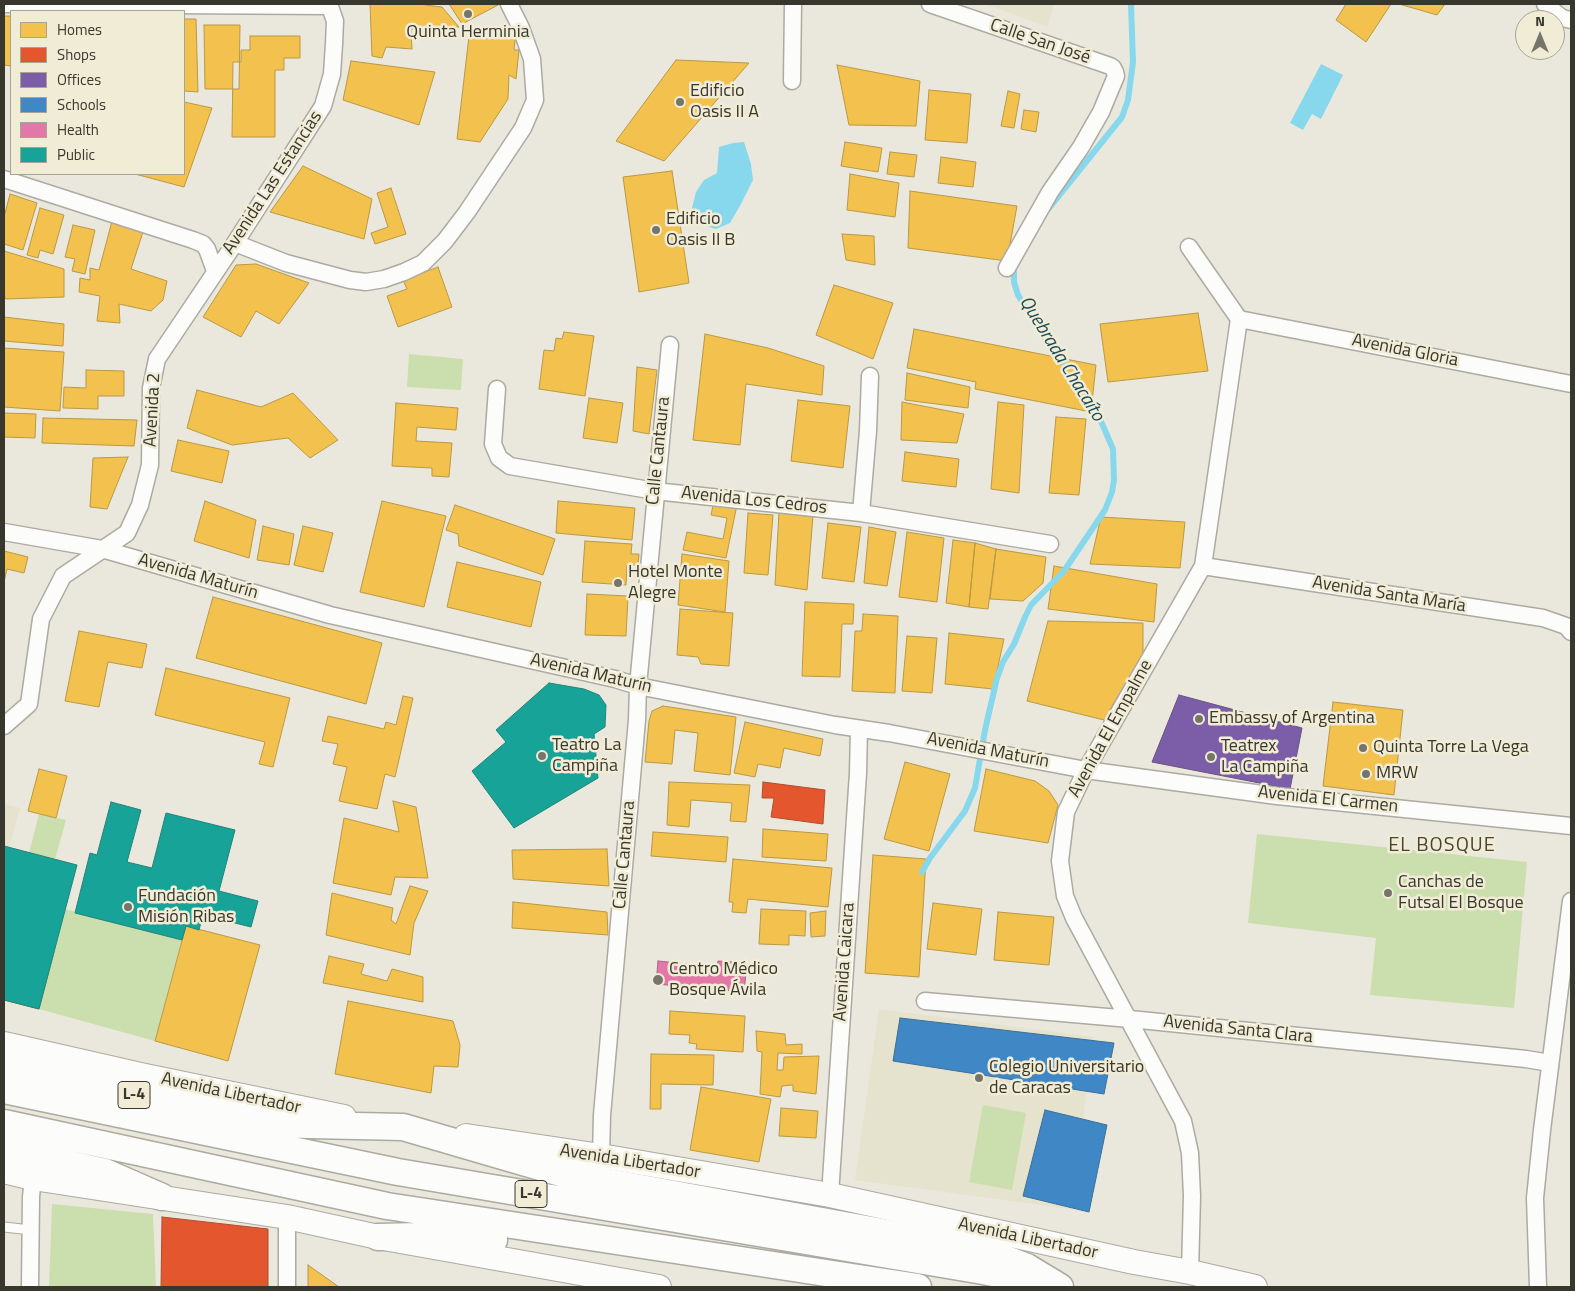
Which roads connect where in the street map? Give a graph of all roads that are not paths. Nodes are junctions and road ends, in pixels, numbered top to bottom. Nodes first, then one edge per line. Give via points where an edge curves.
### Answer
1 (4, 4) edge
2 (509, 4) edge
3 (793, 4) edge
4 (930, 4) edge
5 (1545, 4) edge
6 (330, 5) edge
7 (1571, 20) edge
8 (792, 81) dead end
9 (4, 179) edge
10 (235, 243) junction
11 (1189, 247) dead end
12 (1007, 268) dead end
13 (215, 271) junction
14 (1239, 319) junction
15 (670, 344) dead end
16 (870, 376) dead end
17 (1571, 384) edge
18 (497, 389) dead end
19 (655, 491) junction
20 (860, 513) junction
21 (4, 532) edge
22 (1050, 544) dead end
23 (102, 549) junction
24 (1203, 566) junction
25 (1571, 632) edge
26 (638, 686) junction
27 (4, 726) edge
28 (859, 730) junction
29 (1086, 770) junction
30 (1571, 826) edge
31 (1571, 901) edge
32 (925, 1001) dead end
33 (1130, 1019) junction
34 (4, 1044) edge
35 (1550, 1063) junction
36 (4, 1065) edge
37 (4, 1090) edge
38 (4, 1123) edge
39 (402, 1127) junction
40 (4, 1149) edge
41 (601, 1156) junction
42 (4, 1171) edge
43 (33, 1178) junction
44 (830, 1195) junction
45 (162, 1197) junction
46 (287, 1217) junction
47 (4, 1227) edge
48 (30, 1230) junction
49 (378, 1237) junction
50 (1160, 1277) edge
51 (1190, 1280) edge
52 (646, 1286) edge
53 (30, 1287) edge
54 (287, 1287) edge
55 (816, 1287) edge
56 (918, 1287) edge
57 (1062, 1287) edge
58 (1250, 1287) edge
59 (1538, 1287) edge

1 - 6 street
2 - 10 street via 532,59 534,100 523,128 467,212 423,263 384,279 366,282 286,263
3 - 8 street
4 - 12 street, Calle San José via 1110,66 1116,76 1101,112
5 - 7 street via 1562,18
6 - 10 street, Avenida Las Estancias via 335,21 333,67 323,106
9 - 13 street via 203,244 208,249
10 - 13 street, Avenida Las Estancias
11 - 14 street
13 - 23 street, Avenida 2 via 157,359 150,388 150,465 140,505 127,533
14 - 17 street, Avenida Gloria
14 - 24 street, Avenida El Empalme
15 - 19 street, Calle Cantaura
16 - 20 street
18 - 19 street, Avenida Los Cedros via 493,444 499,458 510,466
19 - 20 street, Avenida Los Cedros
19 - 26 street, Calle Cantaura
20 - 22 street, Avenida Los Cedros
21 - 23 street, Avenida Maturín
23 - 26 street, Avenida Maturín via 330,615
23 - 27 street, Avenida 2 via 63,576 41,619 29,704
24 - 25 street, Avenida Santa María via 1543,618 1566,626
24 - 29 street, Avenida El Empalme
26 - 28 street, Avenida Maturín
26 - 41 street, Calle Cantaura
28 - 29 street, Avenida Maturín
28 - 44 street, Avenida Caicara
29 - 30 street, Avenida El Carmen
29 - 33 street, Avenida El Empalme via 1066,812 1060,861 1065,896
31 - 35 street
32 - 33 street, Avenida Santa Clara
33 - 35 street, Avenida Santa Clara
33 - 51 street, Avenida El Empalme via 1183,1120 1190,1153 1192,1196
34 - 39 main road, Avenida Libertador / L-4 via 310,1111
35 - 59 street via 1535,1198
36 - 39 main road, L-4 via 264,1124
37 - 57 main road, L-4 via 398,1172
38 - 56 main road, L-4 via 387,1206
39 - 41 main road, Avenida Libertador / L-4
39 - 57 main road, L-4 via 564,1174 992,1254 1027,1267
40 - 45 main road via 105,1172
41 - 44 main road, Avenida Libertador / L-4
42 - 43 main road
43 - 45 main road
43 - 48 street
44 - 50 main road, Avenida Libertador / L-4
45 - 46 main road
46 - 49 main road
46 - 54 street
47 - 48 lane
48 - 53 street
49 - 52 main road
49 - 55 main road via 458,1235
50 - 51 main road, Avenida Libertador / L-4
51 - 58 main road, Avenida Libertador / L-4

